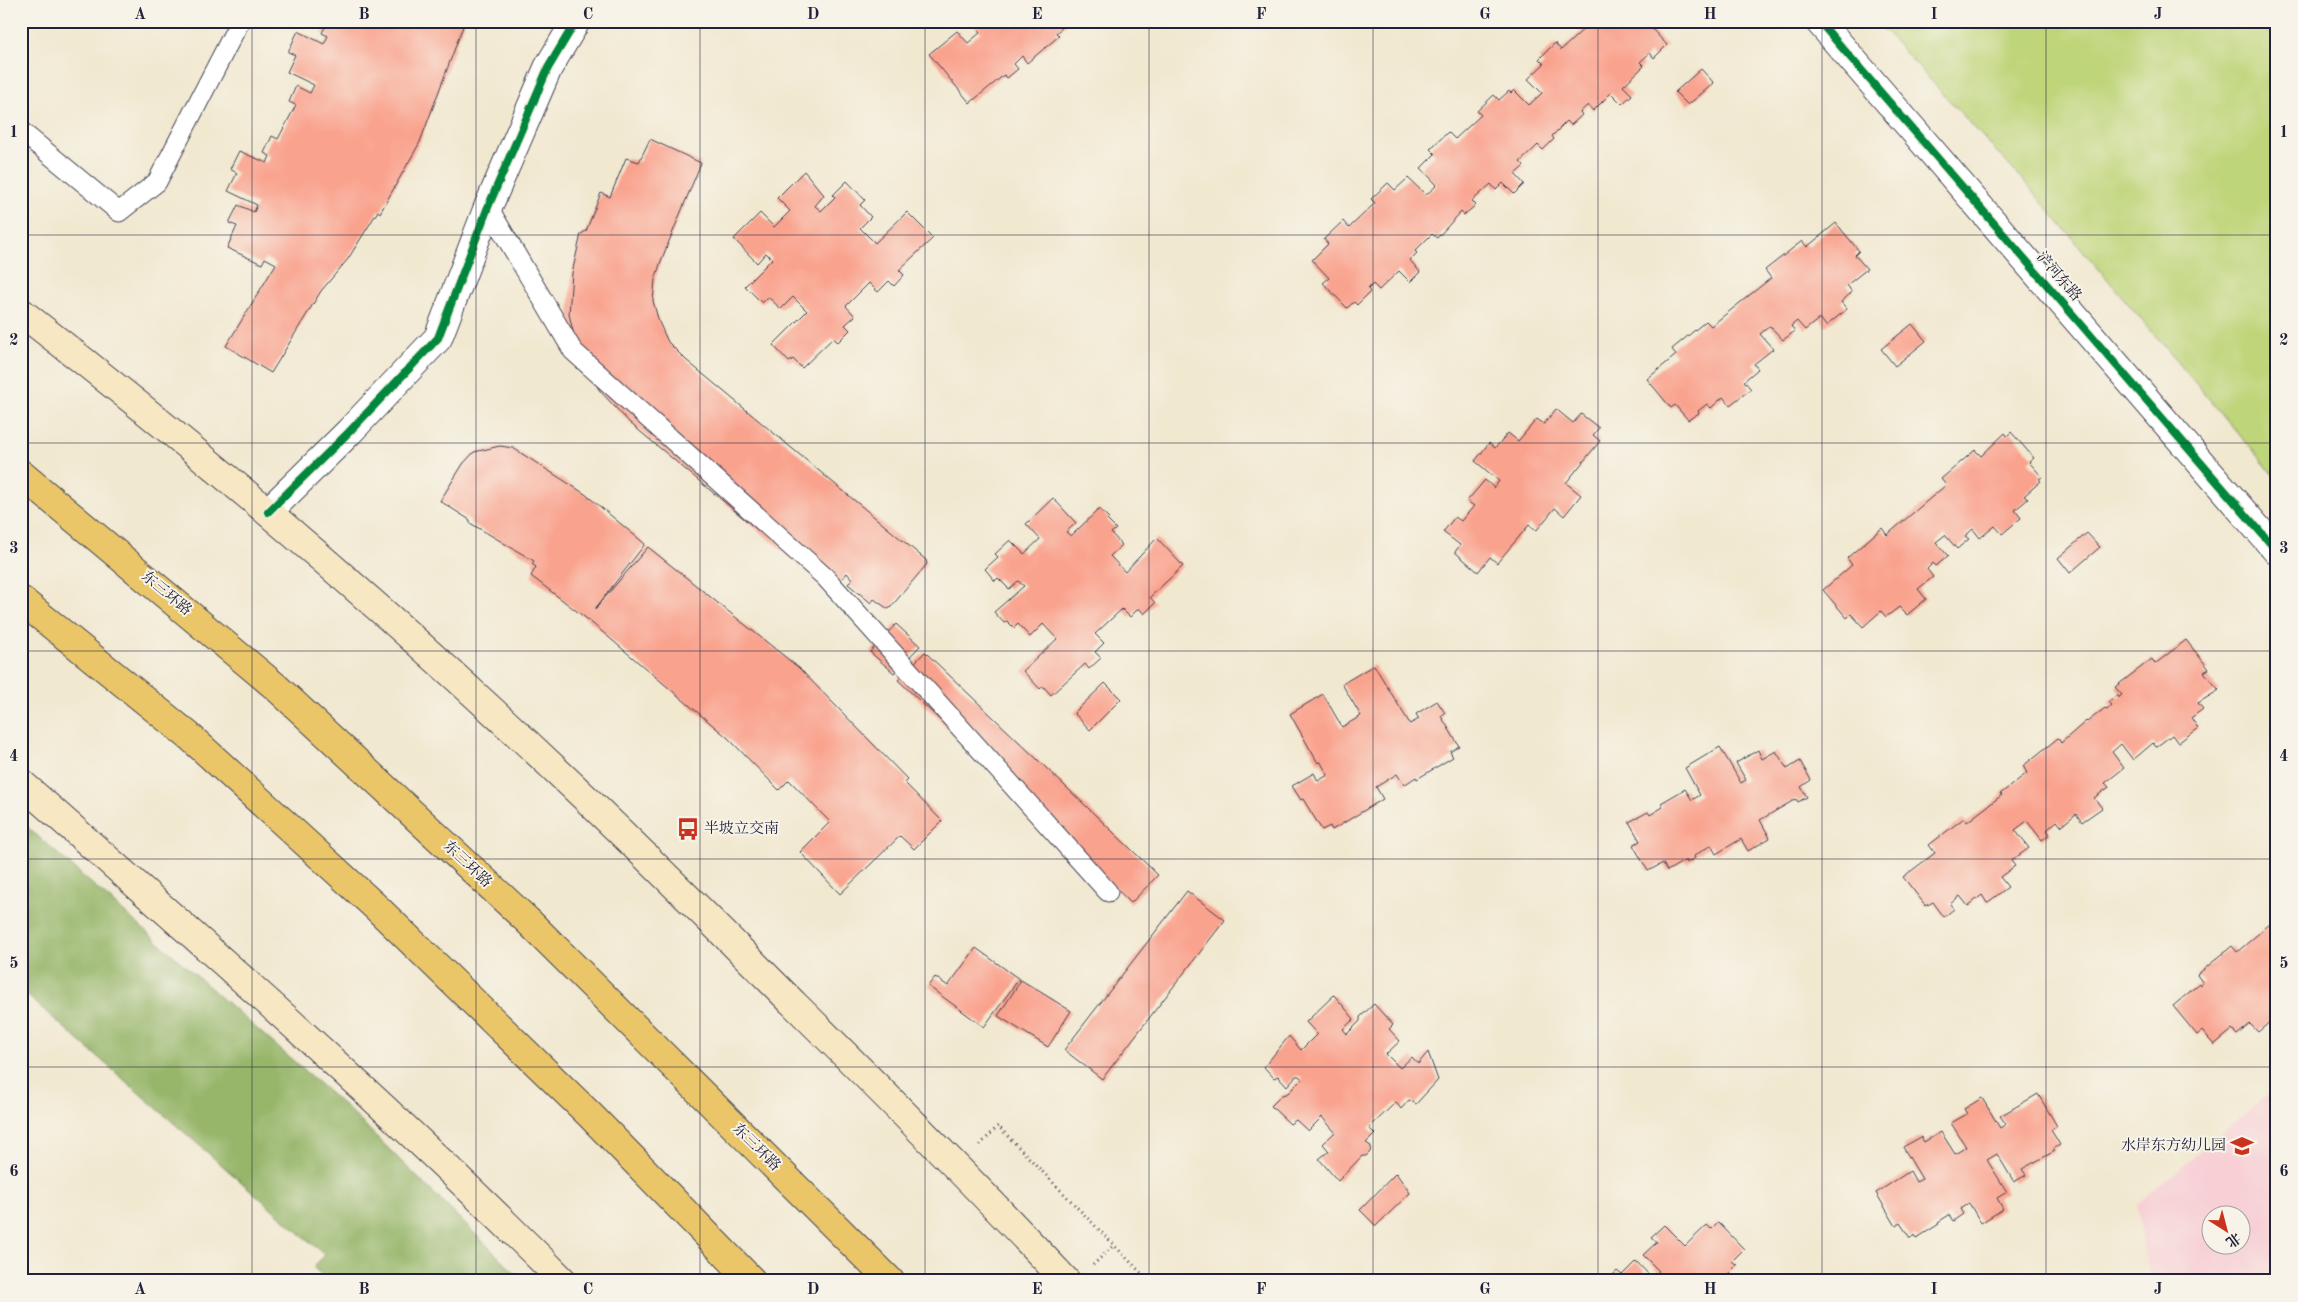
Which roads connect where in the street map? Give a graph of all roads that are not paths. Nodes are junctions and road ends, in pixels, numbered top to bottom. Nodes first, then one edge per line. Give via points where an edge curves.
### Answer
1 (240, 21) edge
2 (576, 21) edge
3 (1819, 21) edge
4 (21, 131) edge
5 (488, 207) junction
6 (21, 312) edge
7 (21, 474) edge
8 (268, 512) junction
9 (2277, 551) edge
10 (21, 600) edge
11 (21, 782) edge
12 (1108, 892) dead end
13 (563, 1281) edge
14 (752, 1281) edge
15 (890, 1281) edge
16 (1066, 1281) edge

1 - 4 lane via 157,182 119,212
2 - 5 street via 548,68
3 - 9 street, 浐河东路
5 - 8 street via 438,338
5 - 12 lane via 573,351 825,577
6 - 8 main road
7 - 15 highway, 东三环路 via 291,700 529,922
8 - 16 main road via 558,771 972,1180
10 - 14 highway via 188,736 378,908 589,1114
11 - 13 main road via 319,1046 477,1194

